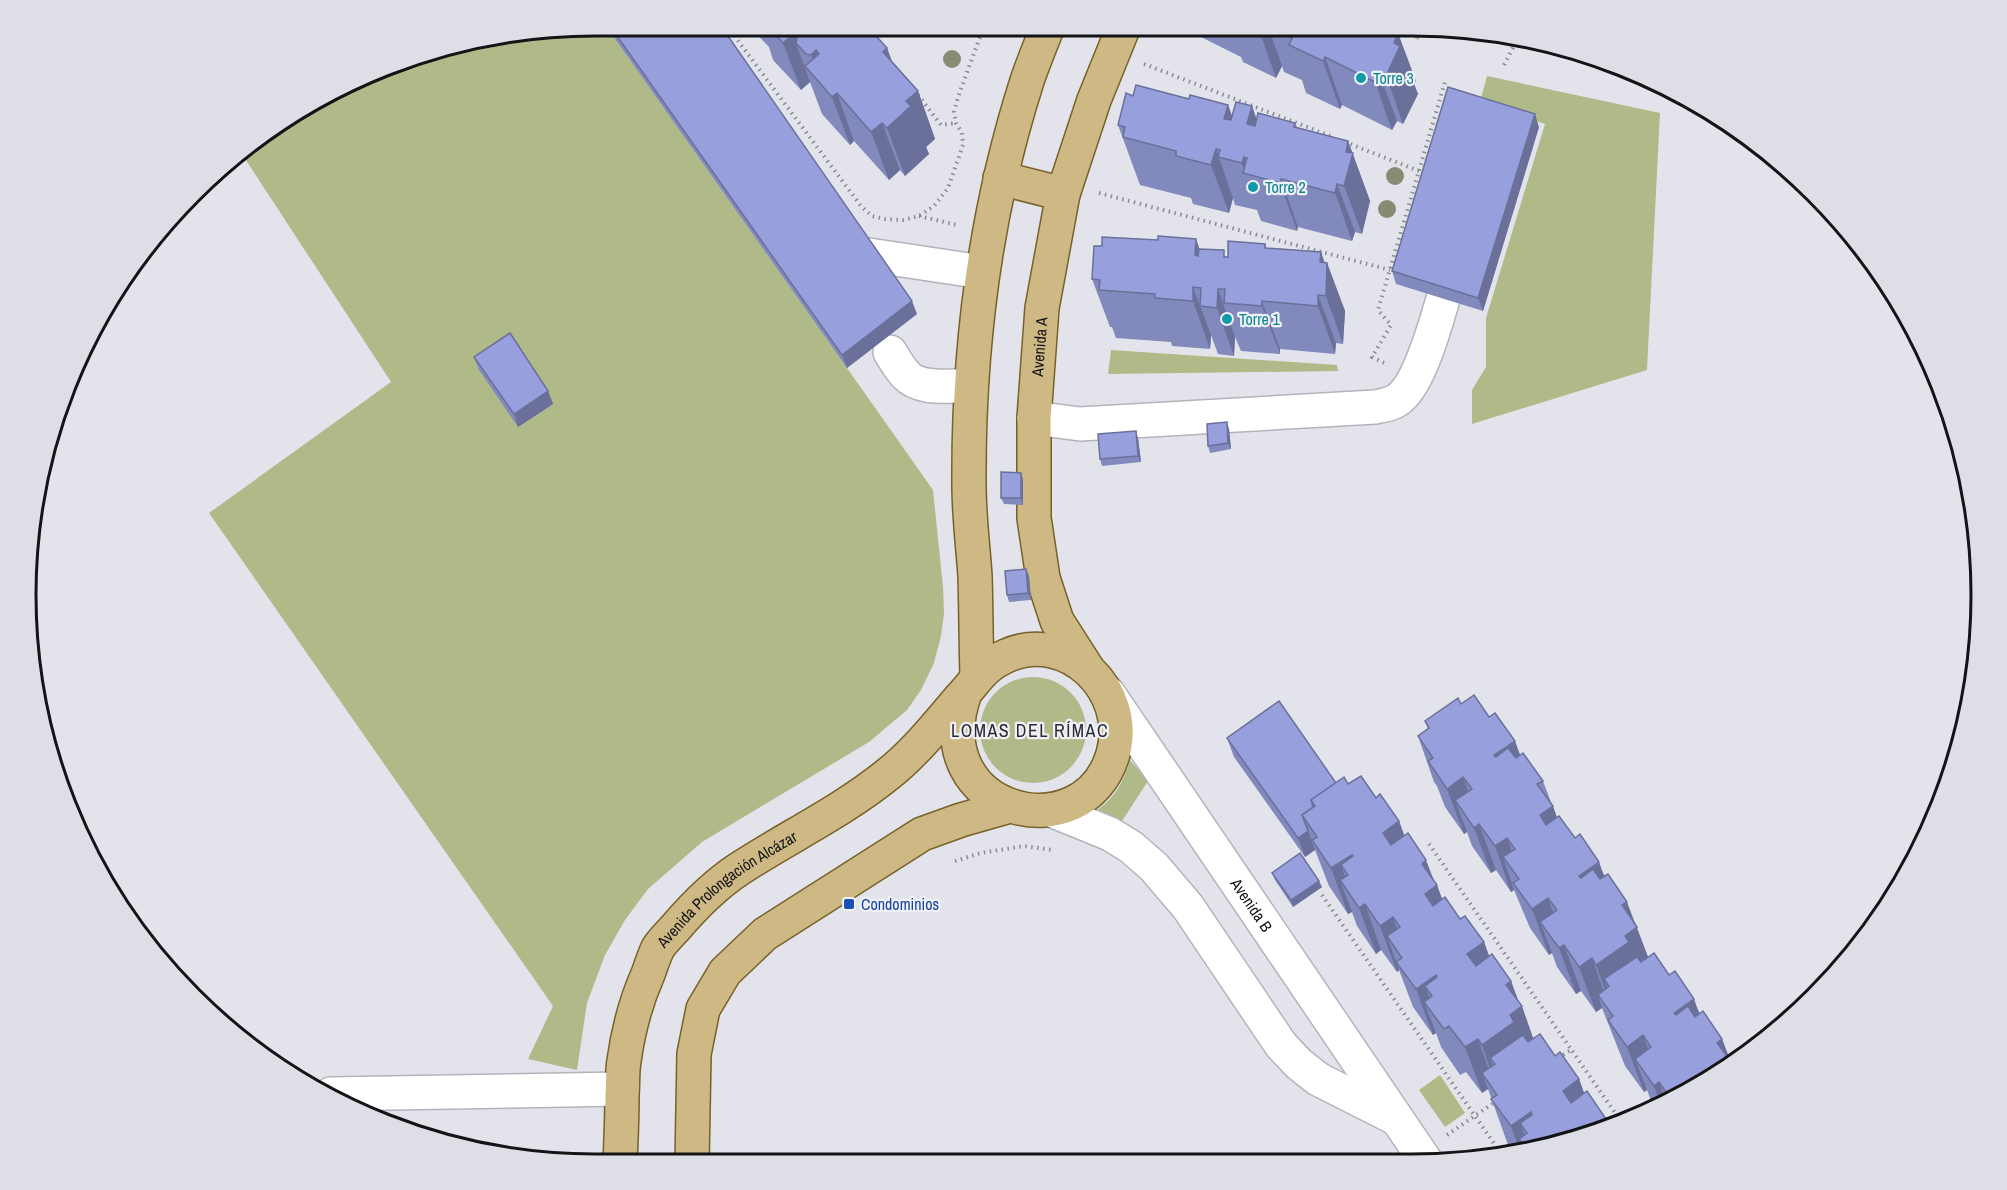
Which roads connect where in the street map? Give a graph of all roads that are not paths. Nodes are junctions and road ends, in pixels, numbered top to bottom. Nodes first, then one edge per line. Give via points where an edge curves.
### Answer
1 (1044, 36) edge
2 (1120, 36) edge
3 (1000, 178) junction
4 (1063, 194) junction
5 (982, 272) junction
6 (1443, 299) edge
7 (853, 300) edge
8 (890, 352) dead end
9 (971, 386) junction
10 (1034, 418) junction
11 (1087, 668) junction
12 (971, 685) junction
13 (1108, 693) junction
14 (1011, 806) junction
15 (1051, 810) junction
16 (622, 1089) junction
17 (344, 1094) edge
18 (1396, 1119) junction
19 (1436, 1150) edge
20 (620, 1154) edge
21 (692, 1154) edge

1 - 3 main road via 1027,81
2 - 4 main road, Avenida A
3 - 4 main road
3 - 5 main road
4 - 10 main road, Avenida A via 1042,308
5 - 7 street via 869,255 827,264
5 - 9 main road
6 - 10 street via 1409,389 1389,405 1080,424
8 - 9 street via 915,382
9 - 12 main road via 969,485 975,574
10 - 11 main road, Avenida A via 1034,518 1043,578 1057,621
11 - 12 main road via 1070,657 1030,650 992,663
11 - 13 main road
12 - 14 main road via 958,712 959,750 978,785
12 - 16 main road, Avenida Prolongación Alcázar via 888,775 738,870 696,904 659,947 639,994 623,1062
13 - 15 main road via 1117,735 1104,775 1072,803
13 - 18 street, Avenida B
14 - 15 main road
14 - 21 main road via 922,834 765,934 725,972 703,1009 694,1054
15 - 18 street, Avenida B via 1110,834 1154,867 1188,907 1281,1045 1299,1064
16 - 17 street
16 - 20 main road, Avenida Prolongación Alcázar
18 - 19 street, Avenida B

